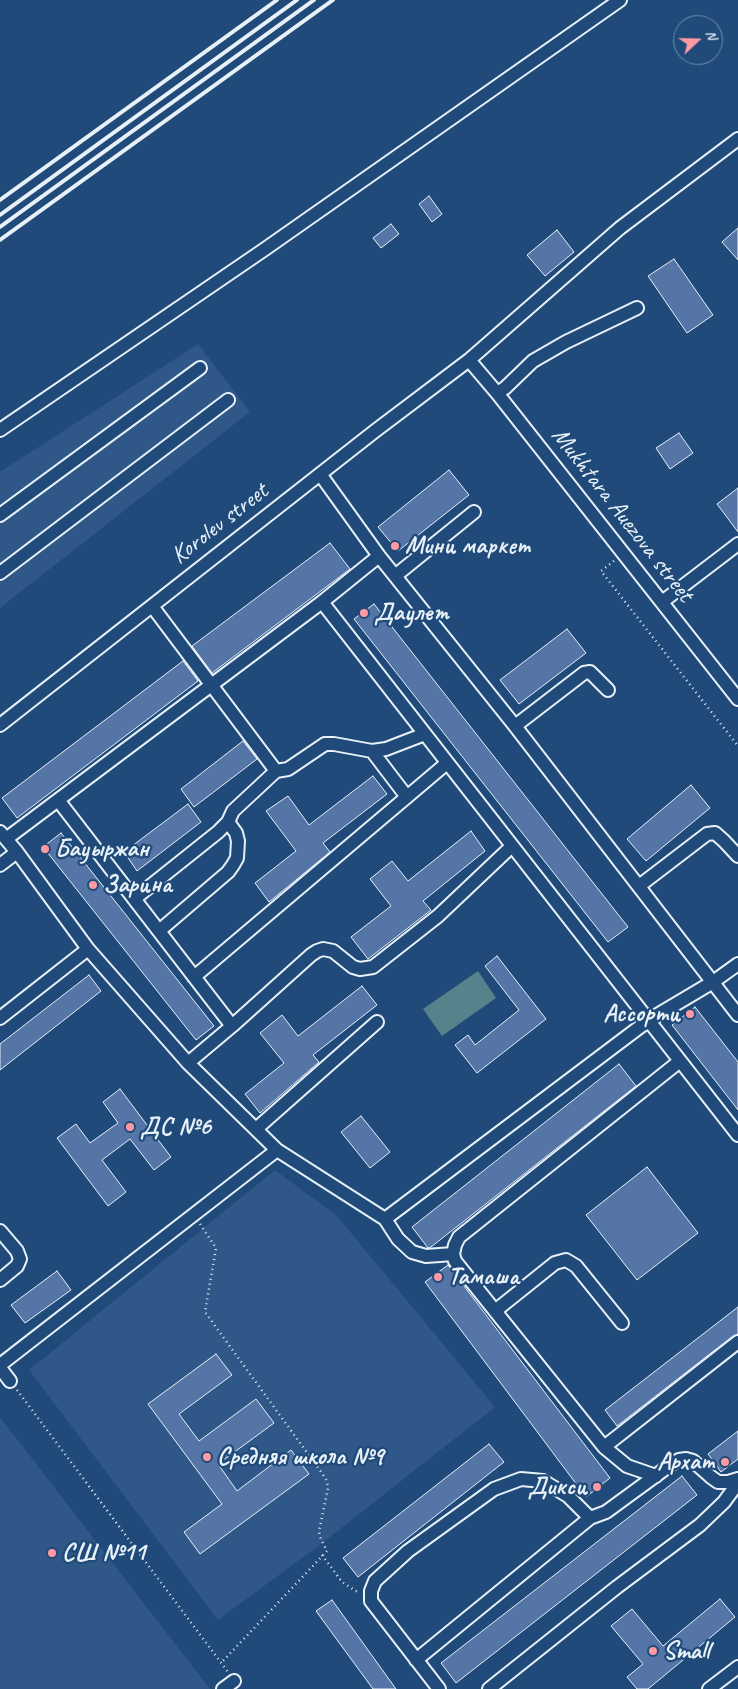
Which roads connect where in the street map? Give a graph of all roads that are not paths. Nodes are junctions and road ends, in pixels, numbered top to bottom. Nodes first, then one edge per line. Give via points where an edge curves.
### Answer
1 (620, 0) edge
2 (738, 139) edge
3 (637, 308) dead end
4 (469, 360) junction
5 (200, 368) dead end
6 (497, 393) junction
7 (228, 400) dead end
8 (0, 430) edge
9 (320, 474) junction
10 (474, 512) dead end
11 (0, 515) edge
12 (738, 544) edge
13 (379, 556) junction
14 (0, 573) edge
15 (395, 576) junction
16 (322, 602) junction
17 (662, 602) junction
18 (152, 606) junction
19 (212, 684) junction
20 (608, 690) dead end
21 (738, 699) edge
22 (0, 726) edge
23 (515, 726) junction
24 (425, 734) junction
25 (372, 751) junction
26 (447, 763) junction
27 (276, 771) junction
28 (407, 797) junction
29 (58, 800) junction
30 (228, 822) junction
31 (3, 836) edge
32 (512, 846) junction
33 (17, 852) junction
34 (738, 856) edge
35 (0, 865) edge
36 (638, 886) junction
37 (134, 899) junction
38 (159, 931) junction
39 (88, 950) junction
40 (738, 964) edge
41 (194, 977) junction
42 (713, 982) junction
43 (738, 1015) edge
44 (0, 1018) edge
45 (649, 1020) junction
46 (377, 1022) dead end
47 (232, 1026) junction
48 (680, 1061) junction
49 (188, 1063) junction
50 (256, 1129) junction
51 (738, 1135) edge
52 (277, 1150) junction
53 (385, 1219) junction
54 (0, 1231) edge
55 (453, 1254) junction
56 (0, 1280) edge
57 (495, 1311) junction
58 (622, 1322) dead end
59 (738, 1342) edge
60 (0, 1366) edge
61 (10, 1381) road end
62 (604, 1447) junction
63 (656, 1476) junction
64 (738, 1479) edge
65 (738, 1483) edge
66 (590, 1518) junction
67 (416, 1660) junction
68 (738, 1667) edge
69 (234, 1681) road end
70 (223, 1689) edge
71 (439, 1689) edge
72 (489, 1689) edge
73 (709, 1689) edge

1 - 8 street
2 - 4 street, Korolev street via 620,228
3 - 6 street via 533,361
4 - 6 street, Mukhtara Auezova street
4 - 9 street, Korolev street
5 - 11 street
6 - 17 street, Mukhtara Auezova street
7 - 14 street
9 - 13 street
9 - 18 street, Korolev street
10 - 15 street
12 - 17 street
13 - 15 street
13 - 16 street
15 - 23 street
16 - 19 street
16 - 24 street
17 - 21 street, Mukhtara Auezova street
18 - 19 street
18 - 22 street, Korolev street
19 - 27 street
19 - 29 street
20 - 23 street via 590,672 584,673
23 - 36 street
24 - 25 street
24 - 26 street
25 - 27 street via 325,744 288,769
25 - 28 street
26 - 28 street
26 - 32 street
27 - 30 street via 233,811
28 - 41 street
29 - 31 street
29 - 37 street
30 - 37 street
30 - 38 street via 238,841 233,865
31 - 33 street
32 - 45 street
32 - 47 street via 438,916 373,967 360,970 333,950 317,951
33 - 35 street
33 - 39 street
34 - 36 street via 715,833 707,834
36 - 42 street
37 - 38 street
38 - 41 street
39 - 44 street
39 - 49 street
40 - 42 street
41 - 47 street
42 - 43 street
42 - 45 street
45 - 48 street
45 - 53 street
46 - 50 street
47 - 49 street
48 - 51 street
48 - 55 street via 460,1237
49 - 50 street
50 - 52 street
52 - 53 street
52 - 60 street
53 - 55 street via 398,1239 412,1252 426,1256
54 - 56 street via 20,1259 17,1266
55 - 57 street via 455,1261
57 - 58 street via 555,1264 566,1260 576,1266
57 - 62 street
59 - 62 street
60 - 61 street
62 - 63 street via 627,1466
63 - 64 street via 673,1463 686,1459 718,1482
63 - 66 street via 606,1512
65 - 72 street via 700,1525
66 - 67 street
66 - 67 street via 568,1496 544,1480 521,1479 494,1488 408,1551 375,1581 371,1601
67 - 71 street
68 - 73 street
69 - 70 street

